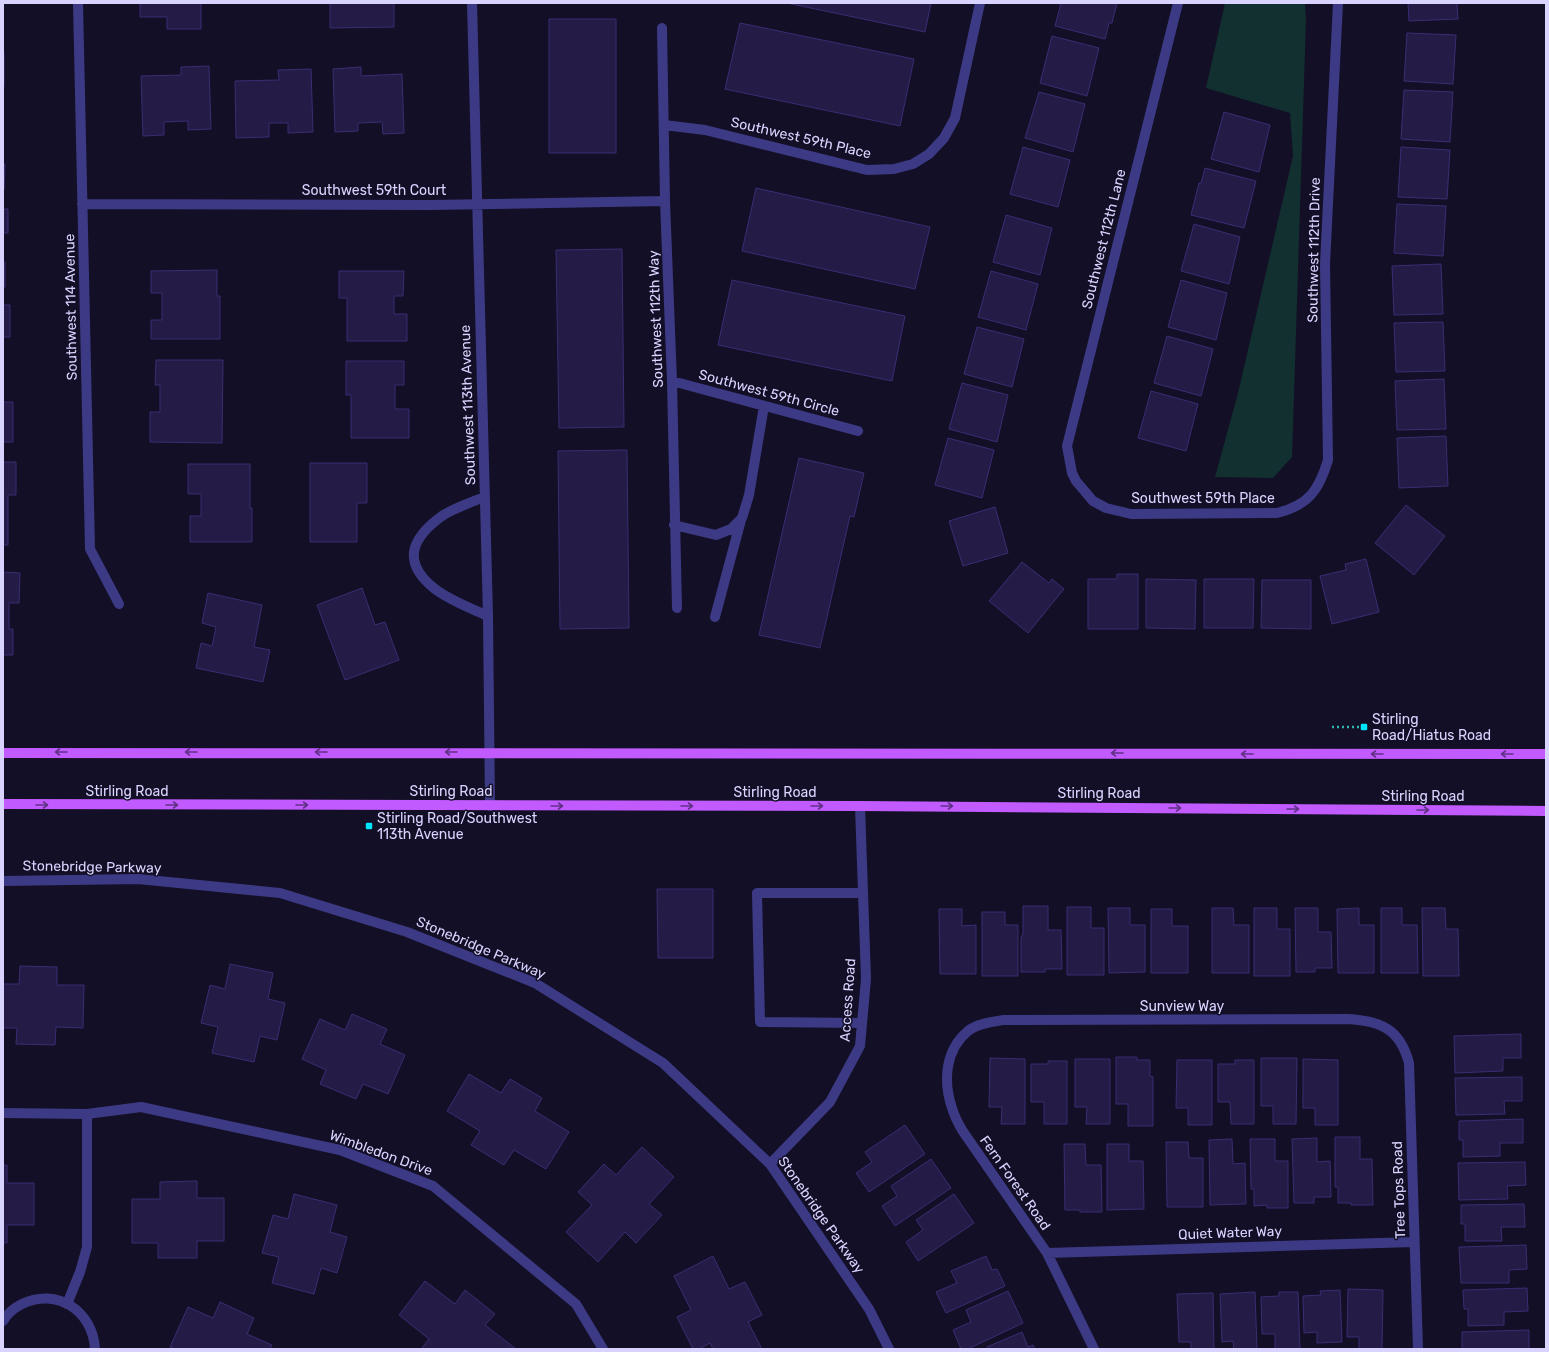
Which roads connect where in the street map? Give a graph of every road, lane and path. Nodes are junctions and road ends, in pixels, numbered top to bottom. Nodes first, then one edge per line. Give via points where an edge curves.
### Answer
1 (78, 3) edge
2 (472, 3) edge
3 (980, 3) edge
4 (1178, 3) edge
5 (1338, 3) edge
6 (662, 28) dead end
7 (664, 126) junction
8 (665, 201) junction
9 (82, 204) junction
10 (476, 204) junction
11 (672, 381) junction
12 (764, 406) junction
13 (858, 431) dead end
14 (1076, 481) joint
15 (1312, 495) joint
16 (484, 497) junction
17 (742, 518) junction
18 (674, 525) junction
19 (119, 604) dead end
20 (677, 608) dead end
21 (488, 616) junction
22 (715, 617) dead end
23 (1332, 728) dead end
24 (1364, 728) dead end
25 (3, 752) edge
26 (490, 752) junction
27 (1546, 754) edge
28 (3, 804) edge
29 (490, 806) junction
30 (860, 806) junction
31 (1546, 811) edge
32 (3, 881) edge
33 (863, 893) junction
34 (862, 1023) junction
35 (968, 1031) joint
36 (1395, 1034) joint
37 (3, 1113) edge
38 (87, 1114) junction
39 (770, 1164) junction
40 (1414, 1242) junction
41 (1047, 1253) junction
42 (67, 1304) junction
43 (3, 1321) edge
44 (95, 1349) edge
45 (603, 1349) edge
46 (889, 1349) edge
47 (1094, 1349) edge
48 (1418, 1349) edge

1 - 9 street, Southwest 114 Avenue
2 - 10 street, Southwest 113th Avenue
3 - 7 street, Southwest 59th Place via 954,118 944,138 929,154 913,164 894,169 867,170 705,130
4 - 14 street, Southwest 112th Lane via 1070,429 1067,446
5 - 15 street, Southwest 112th Drive via 1325,264 1328,460 1323,476
6 - 7 street, Southwest 112th Way
7 - 8 street, Southwest 112th Way
8 - 10 street, Southwest 59th Court
8 - 11 street, Southwest 112th Way
9 - 10 street, Southwest 59th Court
9 - 19 street, Southwest 114 Avenue via 90,549
10 - 16 street, Southwest 113th Avenue
11 - 12 street, Southwest 59th Circle
11 - 18 street, Southwest 112th Way
12 - 13 street, Southwest 59th Circle
12 - 17 street via 749,495
14 - 15 street, Southwest 59th Place via 1093,501 1106,508 1131,514 1278,513 1292,510
16 - 21 street, Southwest 113th Avenue
16 - 21 street via 447,514 428,528 413,551 413,562 420,574 436,590
17 - 18 street via 731,529 716,535
17 - 22 street
18 - 20 street, Southwest 112th Way
21 - 26 street, Southwest 113th Avenue
23 - 24 path
26 -> 25 main road
27 -> 26 main road
26 - 29 street, Southwest 113th Avenue
28 -> 29 main road, Stirling Road
29 -> 30 main road, Stirling Road
30 -> 31 main road, Stirling Road
30 - 33 street, Access Road
32 - 39 street, Stonebridge Parkway via 138,879 280,893 407,932 535,983 663,1063
33 - 34 street, Access Road via 866,978
33 - 34 street via 757,893 760,1022
34 - 39 street, Access Road via 860,1046 830,1102
35 - 36 street, Sunview Way via 1003,1020 1348,1019 1376,1023
35 - 41 street, Fern Forest Road via 955,1045 947,1064 947,1086 952,1108 962,1130
36 - 40 street, Tree Tops Road via 1402,1042 1409,1063
37 - 38 street, Wimbledon Drive
38 - 42 street via 86,1247 80,1272
38 - 45 street, Wimbledon Drive via 141,1107 340,1150 433,1186 576,1304
39 - 46 street, Stonebridge Parkway via 869,1309
40 - 41 street, Quiet Water Way
40 - 48 street, Tree Tops Road
41 - 47 street, Fern Forest Road
42 - 43 street via 44,1298 29,1301 15,1308
42 - 44 street via 76,1309 87,1322 94,1338

